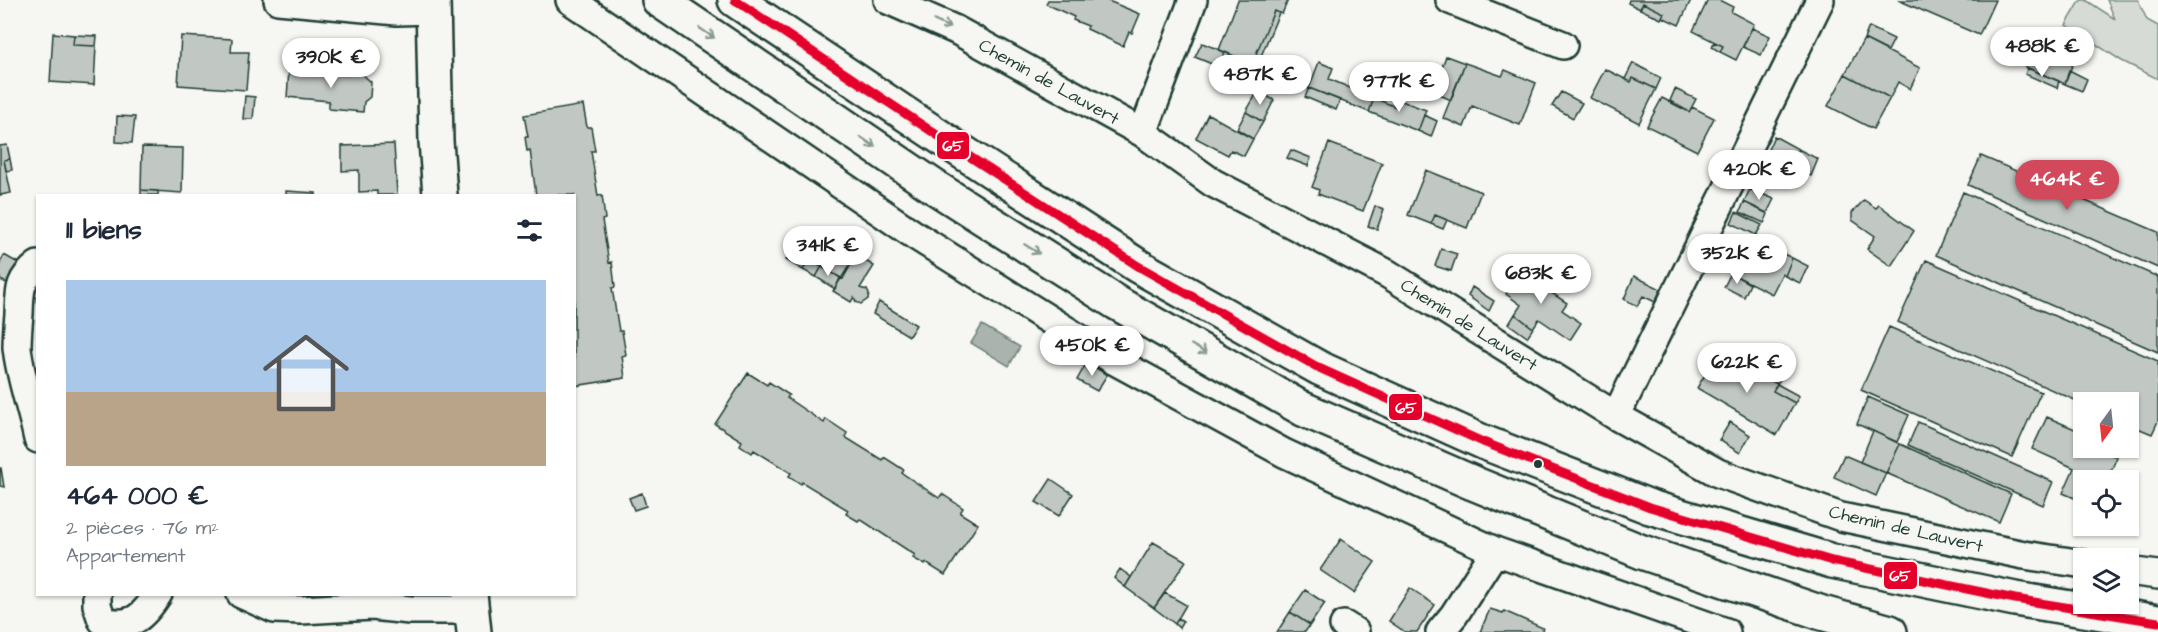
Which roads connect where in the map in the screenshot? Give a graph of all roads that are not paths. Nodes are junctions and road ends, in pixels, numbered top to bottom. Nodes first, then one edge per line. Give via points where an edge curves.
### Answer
1 (278, 0) edge
2 (570, 0) edge
3 (659, 0) edge
4 (735, 0) edge
5 (888, 0) edge
6 (1193, 0) edge
7 (1450, 0) edge
8 (1820, 0) edge
9 (433, 5) edge
10 (1563, 45) dead end
11 (1143, 133) junction
12 (440, 194) edge
13 (36, 266) edge
14 (1616, 416) junction
15 (36, 431) edge
16 (1495, 551) junction
17 (2073, 562) edge
18 (2139, 572) edge
19 (2158, 575) edge
20 (97, 596) edge
21 (157, 596) edge
22 (245, 596) edge
23 (472, 612) edge
24 (2158, 622) edge
25 (1442, 631) edge
26 (1726, 632) edge
27 (1890, 632) edge

1 - 9 street via 397,11
2 - 16 street via 916,236 1114,361 1284,453
3 -> 27 main road via 986,220 1117,303 1303,409 1642,552
4 - 24 main road via 1138,266 1319,368 1483,442 1650,507 1832,561 2015,599
5 -> 11 street, Chemin de Lauvert via 956,30
6 - 11 street
7 - 10 street
8 - 14 street
9 - 12 main road
11 - 14 street, Chemin de Lauvert via 1213,183 1388,274
13 - 15 street via 27,273 19,291 17,346
14 - 17 street, Chemin de Lauvert via 1718,473 1841,517
16 - 25 street
16 - 26 street
18 - 19 street
20 - 21 street via 102,620 114,624 130,622 145,614
22 - 23 street via 274,609 372,606

